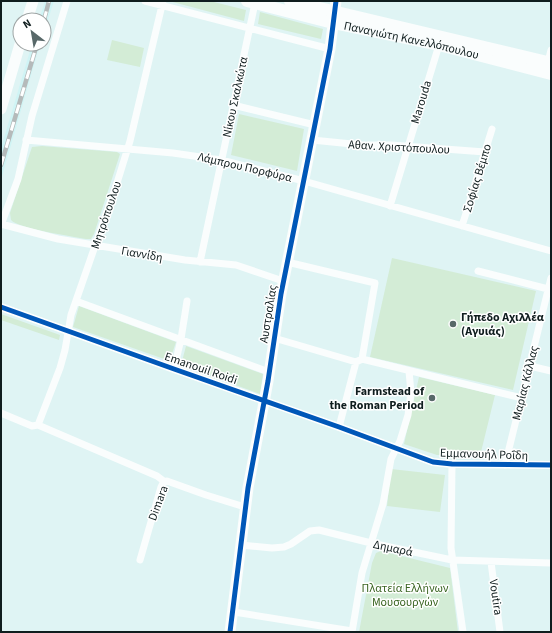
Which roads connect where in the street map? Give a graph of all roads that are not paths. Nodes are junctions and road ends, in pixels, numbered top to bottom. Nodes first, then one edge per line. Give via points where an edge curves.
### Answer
1 (33, 1) edge
2 (67, 1) edge
3 (145, 1) edge
4 (290, 1) edge
5 (251, 2) edge
6 (163, 3) edge
7 (30, 12) edge
8 (334, 12) edge
9 (249, 28) junction
10 (439, 45) junction
11 (330, 49) junction
12 (551, 50) edge
13 (18, 52) edge
14 (549, 63) edge
15 (551, 74) edge
16 (233, 105) junction
17 (1, 109) edge
18 (315, 125) junction
19 (492, 129) dead end
20 (26, 140) junction
21 (312, 140) junction
22 (408, 146) junction
23 (128, 148) junction
24 (485, 152) junction
25 (221, 160) junction
26 (304, 181) junction
27 (390, 206) junction
28 (1, 225) edge
29 (462, 226) junction
30 (95, 245) junction
31 (551, 251) edge
32 (200, 262) junction
33 (287, 262) junction
34 (478, 271) dead end
35 (551, 278) edge
36 (283, 281) junction
37 (548, 289) junction
38 (76, 301) junction
39 (187, 301) dead end
40 (1, 307) edge
41 (68, 331) junction
42 (274, 338) junction
43 (181, 339) junction
44 (359, 361) junction
45 (530, 366) junction
46 (174, 369) junction
47 (409, 370) junction
48 (551, 371) edge
49 (269, 372) junction
50 (522, 398) junction
51 (264, 401) junction
52 (1, 413) edge
53 (38, 425) junction
54 (339, 426) junction
55 (396, 448) junction
56 (452, 464) junction
57 (505, 465) junction
58 (551, 465) edge
59 (165, 482) junction
60 (246, 507) junction
61 (371, 543) junction
62 (241, 545) junction
63 (140, 560) dead end
64 (452, 560) junction
65 (491, 562) junction
66 (551, 563) edge
67 (234, 612) junction
68 (230, 632) edge
69 (352, 632) edge
70 (463, 632) edge
71 (500, 632) edge

1 - 7 main road
2 - 20 street
3 - 6 street
4 - 8 main road, Παναγιώτη Κανελλόπουλου
5 - 8 main road, Παναγιώτη Κανελλόπουλου
5 - 9 street, Νίκου Σκαλκώτα
6 - 9 street
6 - 23 street, Μητρόπουλου
8 - 10 main road, Παναγιώτη Κανελλόπουλου
8 - 11 main road, Αυστραλίας
8 - 14 main road, Παναγιώτη Κανελλόπουλου
9 - 11 street
9 - 16 street, Νίκου Σκαλκώτα
10 - 15 main road, Παναγιώτη Κανελλόπουλου
10 - 22 street, Marouda
11 - 18 main road, Αυστραλίας
12 - 14 street
13 - 17 main road
16 - 18 street
16 - 25 street, Νίκου Σκαλκώτα
18 - 21 main road, Αυστραλίας
19 - 24 street, Σοφίας Βέμπο
20 - 23 street, Λάμπρου Πορφύρα
20 - 28 street via 18,179
21 - 22 street, Αθαν. Χριστόπουλου
21 - 26 main road, Αυστραλίας
22 - 24 street, Αθαν. Χριστόπουλου
22 - 27 street, Marouda
23 - 25 street, Λάμπρου Πορφύρα
23 - 30 street, Μητρόπουλου
24 - 29 street, Σοφίας Βέμπο
25 - 26 street, Λάμπρου Πορφύρα
25 - 32 street, Νίκου Σκαλκώτα
26 - 27 street, Λάμπρου Πορφύρα
26 - 33 main road, Αυστραλίας
27 - 29 street, Λάμπρου Πορφύρα
28 - 30 street, Γιαννίδη via 46,237
29 - 31 street, Λάμπρου Πορφύρα
30 - 32 street, Γιαννίδη
30 - 38 street, Μητρόπουλου
32 - 36 street, Γιαννίδη via 236,265
33 - 36 main road, Αυστραλίας
33 - 44 street via 375,283
34 - 37 street
35 - 37 street, Μαρίας Κάλλας
36 - 42 main road, Αυστραλίας
37 - 45 street, Μαρίας Κάλλας
38 - 41 street, Μητρόπουλου
38 - 43 street
39 - 43 street
40 - 41 street, Emanouil Roidi
41 - 46 street, Emanouil Roidi
41 - 53 street, Μητρόπουλου via 60,368
42 - 44 street
42 - 49 main road, Αυστραλίας
43 - 46 street
43 - 49 street
44 - 47 street
44 - 54 street
45 - 48 street
45 - 50 street, Μαρίας Κάλλας
46 - 51 street, Emanouil Roidi
47 - 50 street
47 - 55 street via 410,405
49 - 51 main road, Αυστραλίας
50 - 57 street, Μαρίας Κάλλας
51 - 54 street, Emanouil Roidi
51 - 60 main road, Αυστραλίας
52 - 53 street via 32,426
53 - 59 street via 157,476
54 - 55 street, Emanouil Roidi
55 - 56 street, Εμμανουήλ Ροΐδη via 433,462
55 - 61 street via 391,459 383,504
56 - 57 street, Εμμανουήλ Ροΐδη
56 - 64 street
57 - 58 street, Εμμανουήλ Ροΐδη
59 - 60 street, Dimara
59 - 63 street, Dimara via 161,487
60 - 62 main road, Αυστραλίας
61 - 62 street, Δημαρά via 315,530 307,532 284,547
61 - 64 street, Δημαρά
61 - 69 street via 362,573
62 - 67 main road, Αυστραλίας
64 - 65 street, Δημαρά
64 - 70 street
65 - 66 street, Δημαρά
65 - 71 street, Voutira
67 - 68 main road, Αυστραλίας
67 - 69 street

